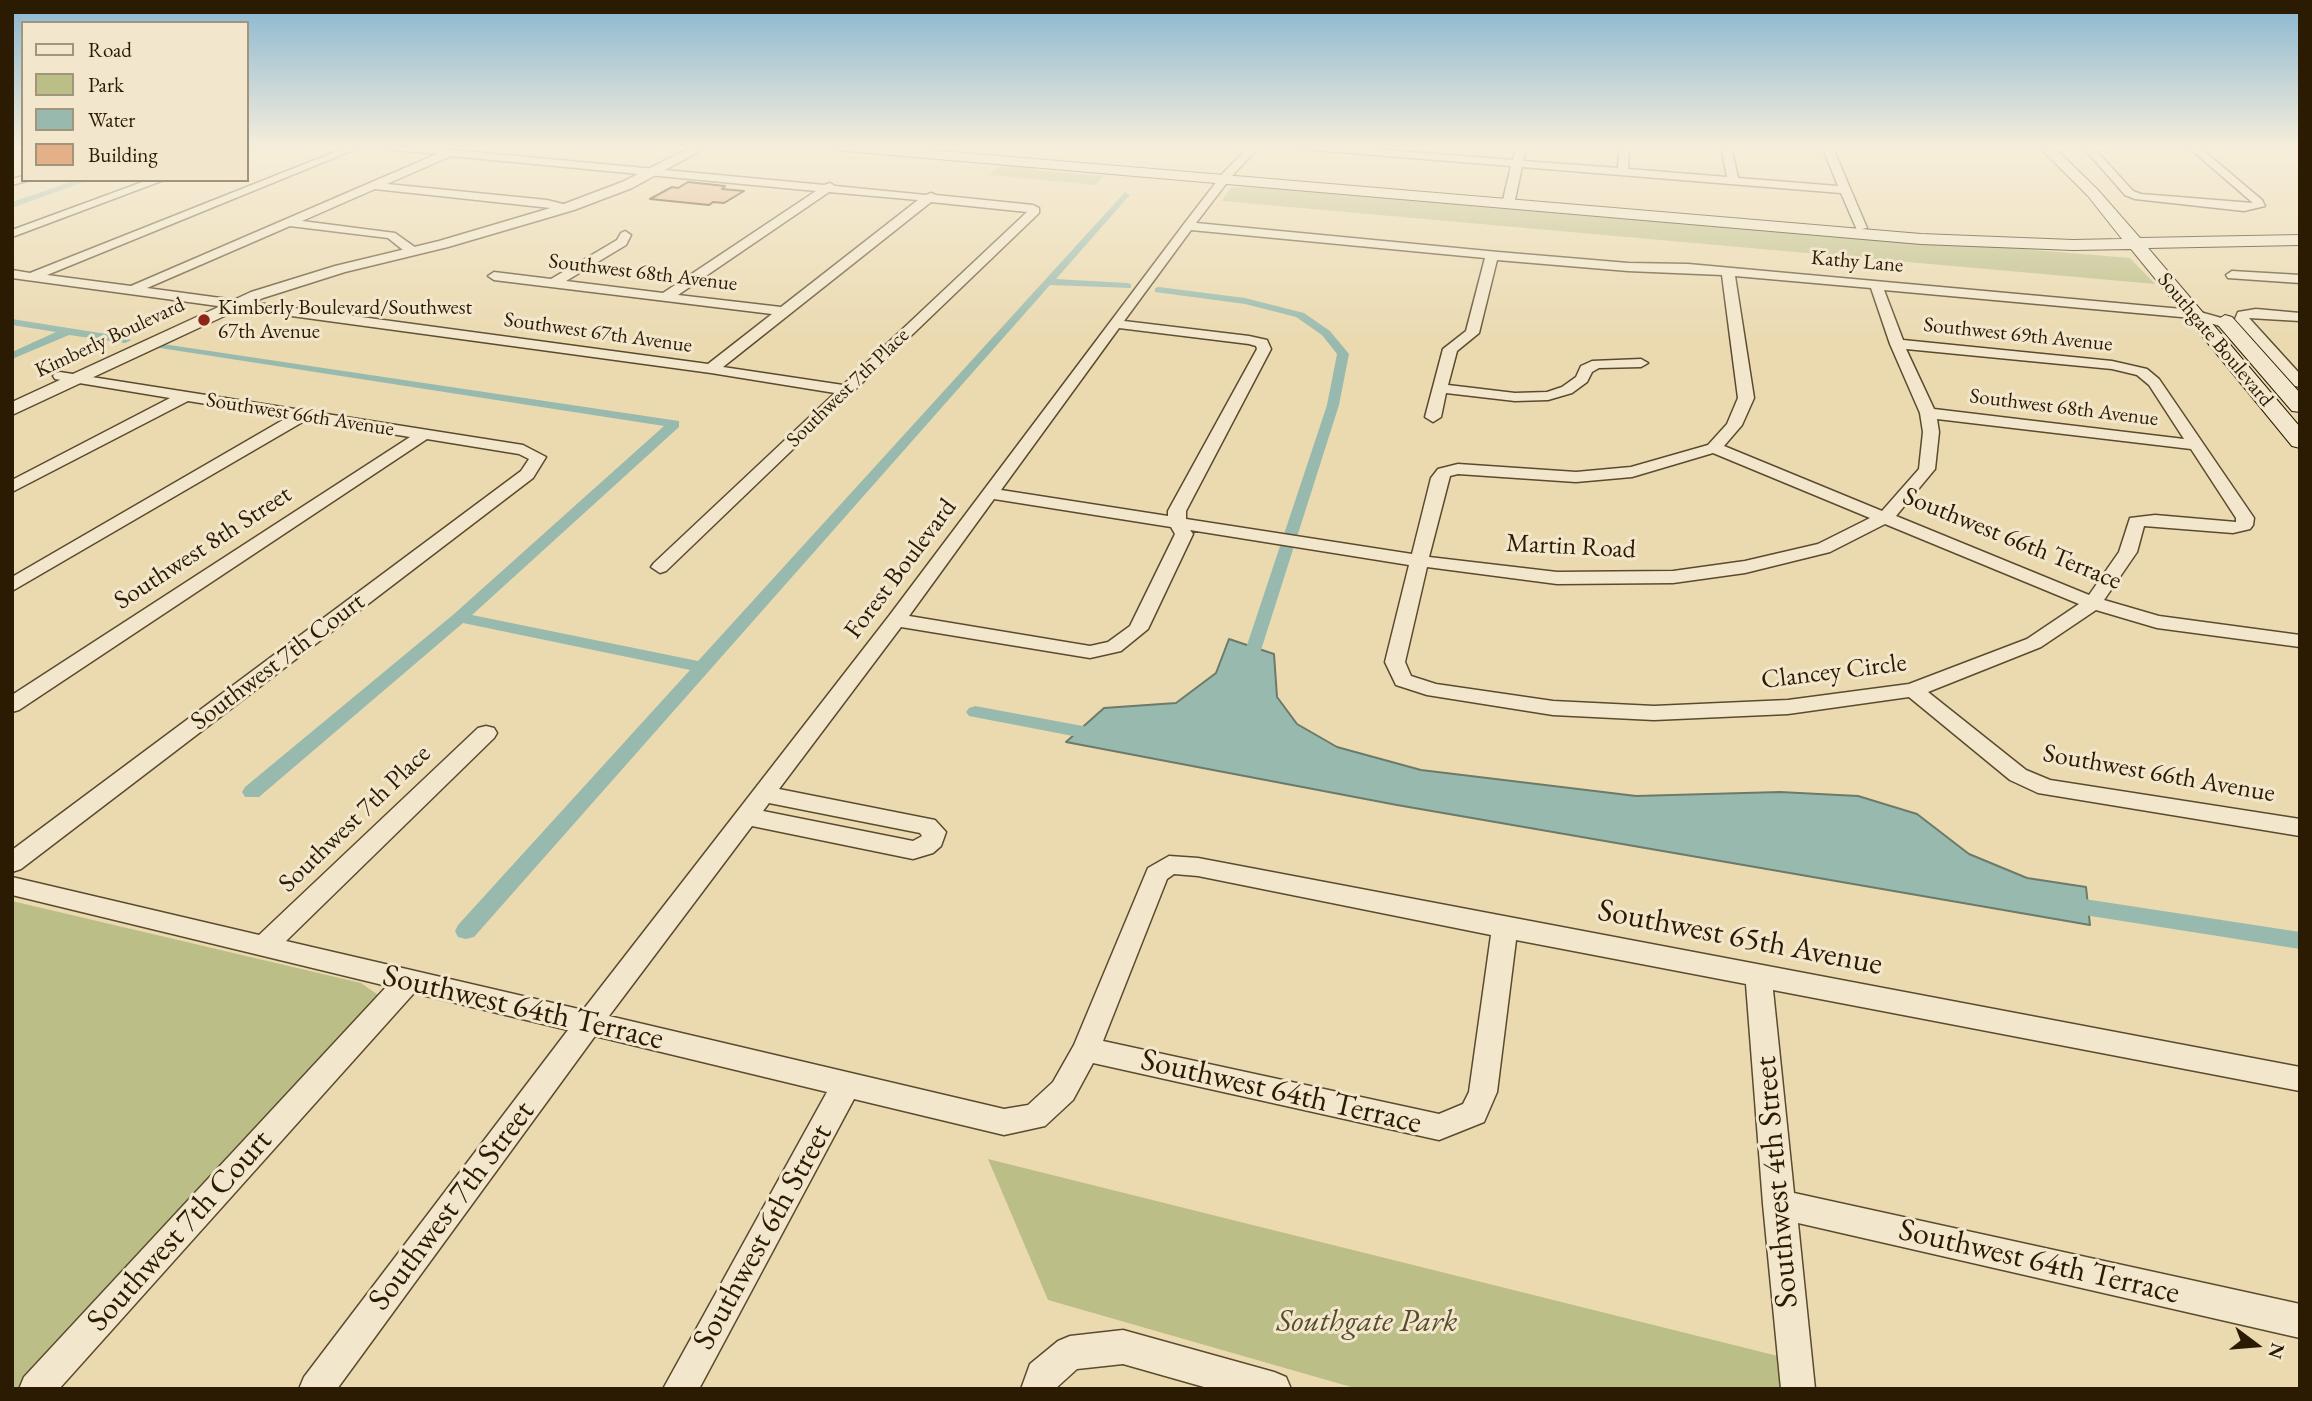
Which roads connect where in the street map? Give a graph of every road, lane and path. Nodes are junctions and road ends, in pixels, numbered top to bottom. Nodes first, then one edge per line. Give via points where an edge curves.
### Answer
1 (74, 211) edge
2 (194, 211) edge
3 (317, 211) edge
4 (544, 211) edge
5 (793, 211) edge
6 (913, 211) edge
7 (1033, 211) edge
8 (1199, 211) edge
9 (1629, 211) edge
10 (1651, 211) edge
11 (1855, 211) edge
12 (2113, 211) edge
13 (290, 223) junction
14 (1188, 226) junction
15 (1861, 228) junction
16 (12, 234) edge
17 (625, 234) dead end
18 (1941, 234) junction
19 (2300, 234) edge
20 (1921, 239) junction
21 (2300, 240) edge
22 (2144, 242) junction
23 (410, 249) junction
24 (1492, 256) junction
25 (1728, 272) junction
26 (12, 274) edge
27 (2232, 275) dead end
28 (31, 276) junction
29 (494, 276) dead end
30 (2189, 279) dead end
31 (2300, 279) edge
32 (554, 283) junction
33 (1876, 285) junction
34 (133, 290) junction
35 (666, 297) junction
36 (226, 304) junction
37 (786, 312) junction
38 (2210, 312) junction
39 (2300, 317) edge
40 (1116, 324) junction
41 (1897, 344) junction
42 (1641, 363) dead end
43 (711, 369) junction
44 (69, 377) junction
45 (2300, 383) edge
46 (1440, 388) junction
47 (844, 390) junction
48 (186, 396) junction
49 (12, 398) edge
50 (2300, 406) edge
51 (12, 409) edge
52 (1928, 414) junction
53 (303, 415) junction
54 (1433, 416) dead end
55 (422, 435) junction
56 (2300, 441) edge
57 (2195, 445) junction
58 (1714, 448) junction
59 (538, 457) joint
60 (12, 487) edge
61 (990, 493) junction
62 (1887, 516) junction
63 (1177, 522) junction
64 (1420, 561) junction
65 (660, 567) dead end
66 (12, 585) edge
67 (2093, 603) junction
68 (896, 620) junction
69 (2300, 641) edge
70 (1913, 690) junction
71 (12, 705) edge
72 (486, 733) dead end
73 (762, 794) junction
74 (746, 816) junction
75 (2300, 828) edge
76 (12, 863) edge
77 (12, 886) edge
78 (1505, 928) junction
79 (263, 947) junction
80 (1758, 975) junction
81 (409, 980) junction
82 (588, 1024) junction
83 (1086, 1049) junction
84 (2300, 1079) edge
85 (846, 1086) junction
86 (1778, 1204) junction
87 (2300, 1321) edge
88 (36, 1389) edge
89 (316, 1389) edge
90 (680, 1389) edge
91 (1038, 1389) edge
92 (1274, 1389) edge
93 (1798, 1389) edge

1 - 16 street
2 - 28 street
3 - 13 street
4 - 23 street, Kimberly Boulevard
5 - 35 street
6 - 37 street
7 - 47 street, Southwest 7th Place
8 - 14 street, Forest Boulevard
9 - 20 main road
10 - 15 main road
11 - 15 street
12 - 22 main road, Southgate Boulevard
13 - 23 street via 391,235
13 - 34 street
14 - 24 street, Kathy Lane
14 - 40 street, Forest Boulevard
15 - 18 main road
17 - 32 street via 622,242
18 - 20 main road
18 - 22 main road
19 - 22 main road
20 - 22 main road
21 - 22 main road
22 - 30 main road, Southgate Boulevard
22 - 38 main road, Southgate Boulevard
23 - 36 street, Kimberly Boulevard via 286,278
24 - 25 street, Kathy Lane
24 - 46 street via 1472,332 1450,349
25 - 33 street, Kathy Lane
25 - 58 street via 1746,398 1734,425
26 - 28 street, Southwest 67th Avenue
27 - 31 street
28 - 34 street, Southwest 67th Avenue
29 - 32 street, Southwest 68th Avenue
32 - 35 street, Southwest 68th Avenue
33 - 38 street, Kathy Lane
33 - 41 street, Martin Road
34 - 36 street, Southwest 67th Avenue
35 - 37 street, Southwest 68th Avenue
36 - 43 street, Southwest 67th Avenue
36 - 44 street, Kimberly Boulevard
37 - 43 street
38 - 50 main road, Southgate Boulevard
38 - 56 main road, Southgate Boulevard
39 - 45 street via 2256,313 2242,319
40 - 61 street, Forest Boulevard
40 - 63 street via 1262,343 1264,349 1177,511
41 - 52 street, Martin Road
41 - 57 street, Southwest 69th Avenue via 2135,370 2154,382
42 - 46 street via 1597,364 1567,390 1548,396
43 - 47 street, Southwest 67th Avenue
44 - 48 street, Southwest 66th Avenue
44 - 49 street, Kimberly Boulevard
44 - 51 street, Kimberly Boulevard
46 - 54 street
47 - 65 street, Southwest 7th Place
48 - 53 street, Southwest 66th Avenue
48 - 60 street
52 - 57 street, Southwest 68th Avenue
52 - 62 street, Martin Road via 1927,469
53 - 55 street, Southwest 66th Avenue
53 - 66 street
55 - 59 street, Southwest 66th Avenue via 523,450
55 - 71 street, Southwest 8th Street
57 - 67 street, Clancey Circle via 2245,518 2245,525 2136,523 2128,552
58 - 62 street, Southwest 66th Terrace
58 - 64 street via 1632,472 1576,477 1458,469 1444,472
59 - 76 street, Southwest 7th Court via 527,474
61 - 63 street, Martin Road
61 - 68 street, Forest Boulevard
62 - 64 street, Martin Road via 1824,548 1673,578 1557,578
62 - 67 street, Southwest 66th Terrace
63 - 64 street, Martin Road
63 - 68 street via 1184,534 1138,629 1114,647 1090,652
64 - 70 street, Clancey Circle via 1395,662 1404,680 1434,690 1553,708 1654,713 1788,707
67 - 69 street, Southwest 66th Terrace via 2157,622
67 - 70 street, Clancey Circle via 2034,643
68 - 73 street, Forest Boulevard
70 - 75 street, Southwest 66th Avenue via 2018,775 2046,787
72 - 79 street, Southwest 7th Place
73 - 74 street, Forest Boulevard
73 - 74 street via 927,826 934,832 933,840 925,848 913,850
74 - 82 street, Forest Boulevard
77 - 79 street, Southwest 64th Terrace
78 - 80 street, Southwest 65th Avenue
78 - 83 street, Southwest 65th Avenue via 1169,865 1157,874
78 - 83 street, Southwest 64th Terrace via 1483,1092 1475,1113 1439,1127
79 - 81 street, Southwest 64th Terrace
80 - 84 street, Southwest 65th Avenue
80 - 86 street, Southwest 4th Street
81 - 82 street, Southwest 64th Terrace
81 - 88 street, Southwest 7th Court
82 - 85 street, Southwest 64th Terrace
82 - 89 street, Southwest 7th Street
83 - 85 street, Southwest 64th Terrace via 1063,1091 1035,1118 1003,1122
85 - 90 street, Southwest 6th Street
86 - 87 street, Southwest 64th Terrace
86 - 93 street, Southwest 4th Street
91 - 92 street via 1042,1376 1070,1353 1123,1347

